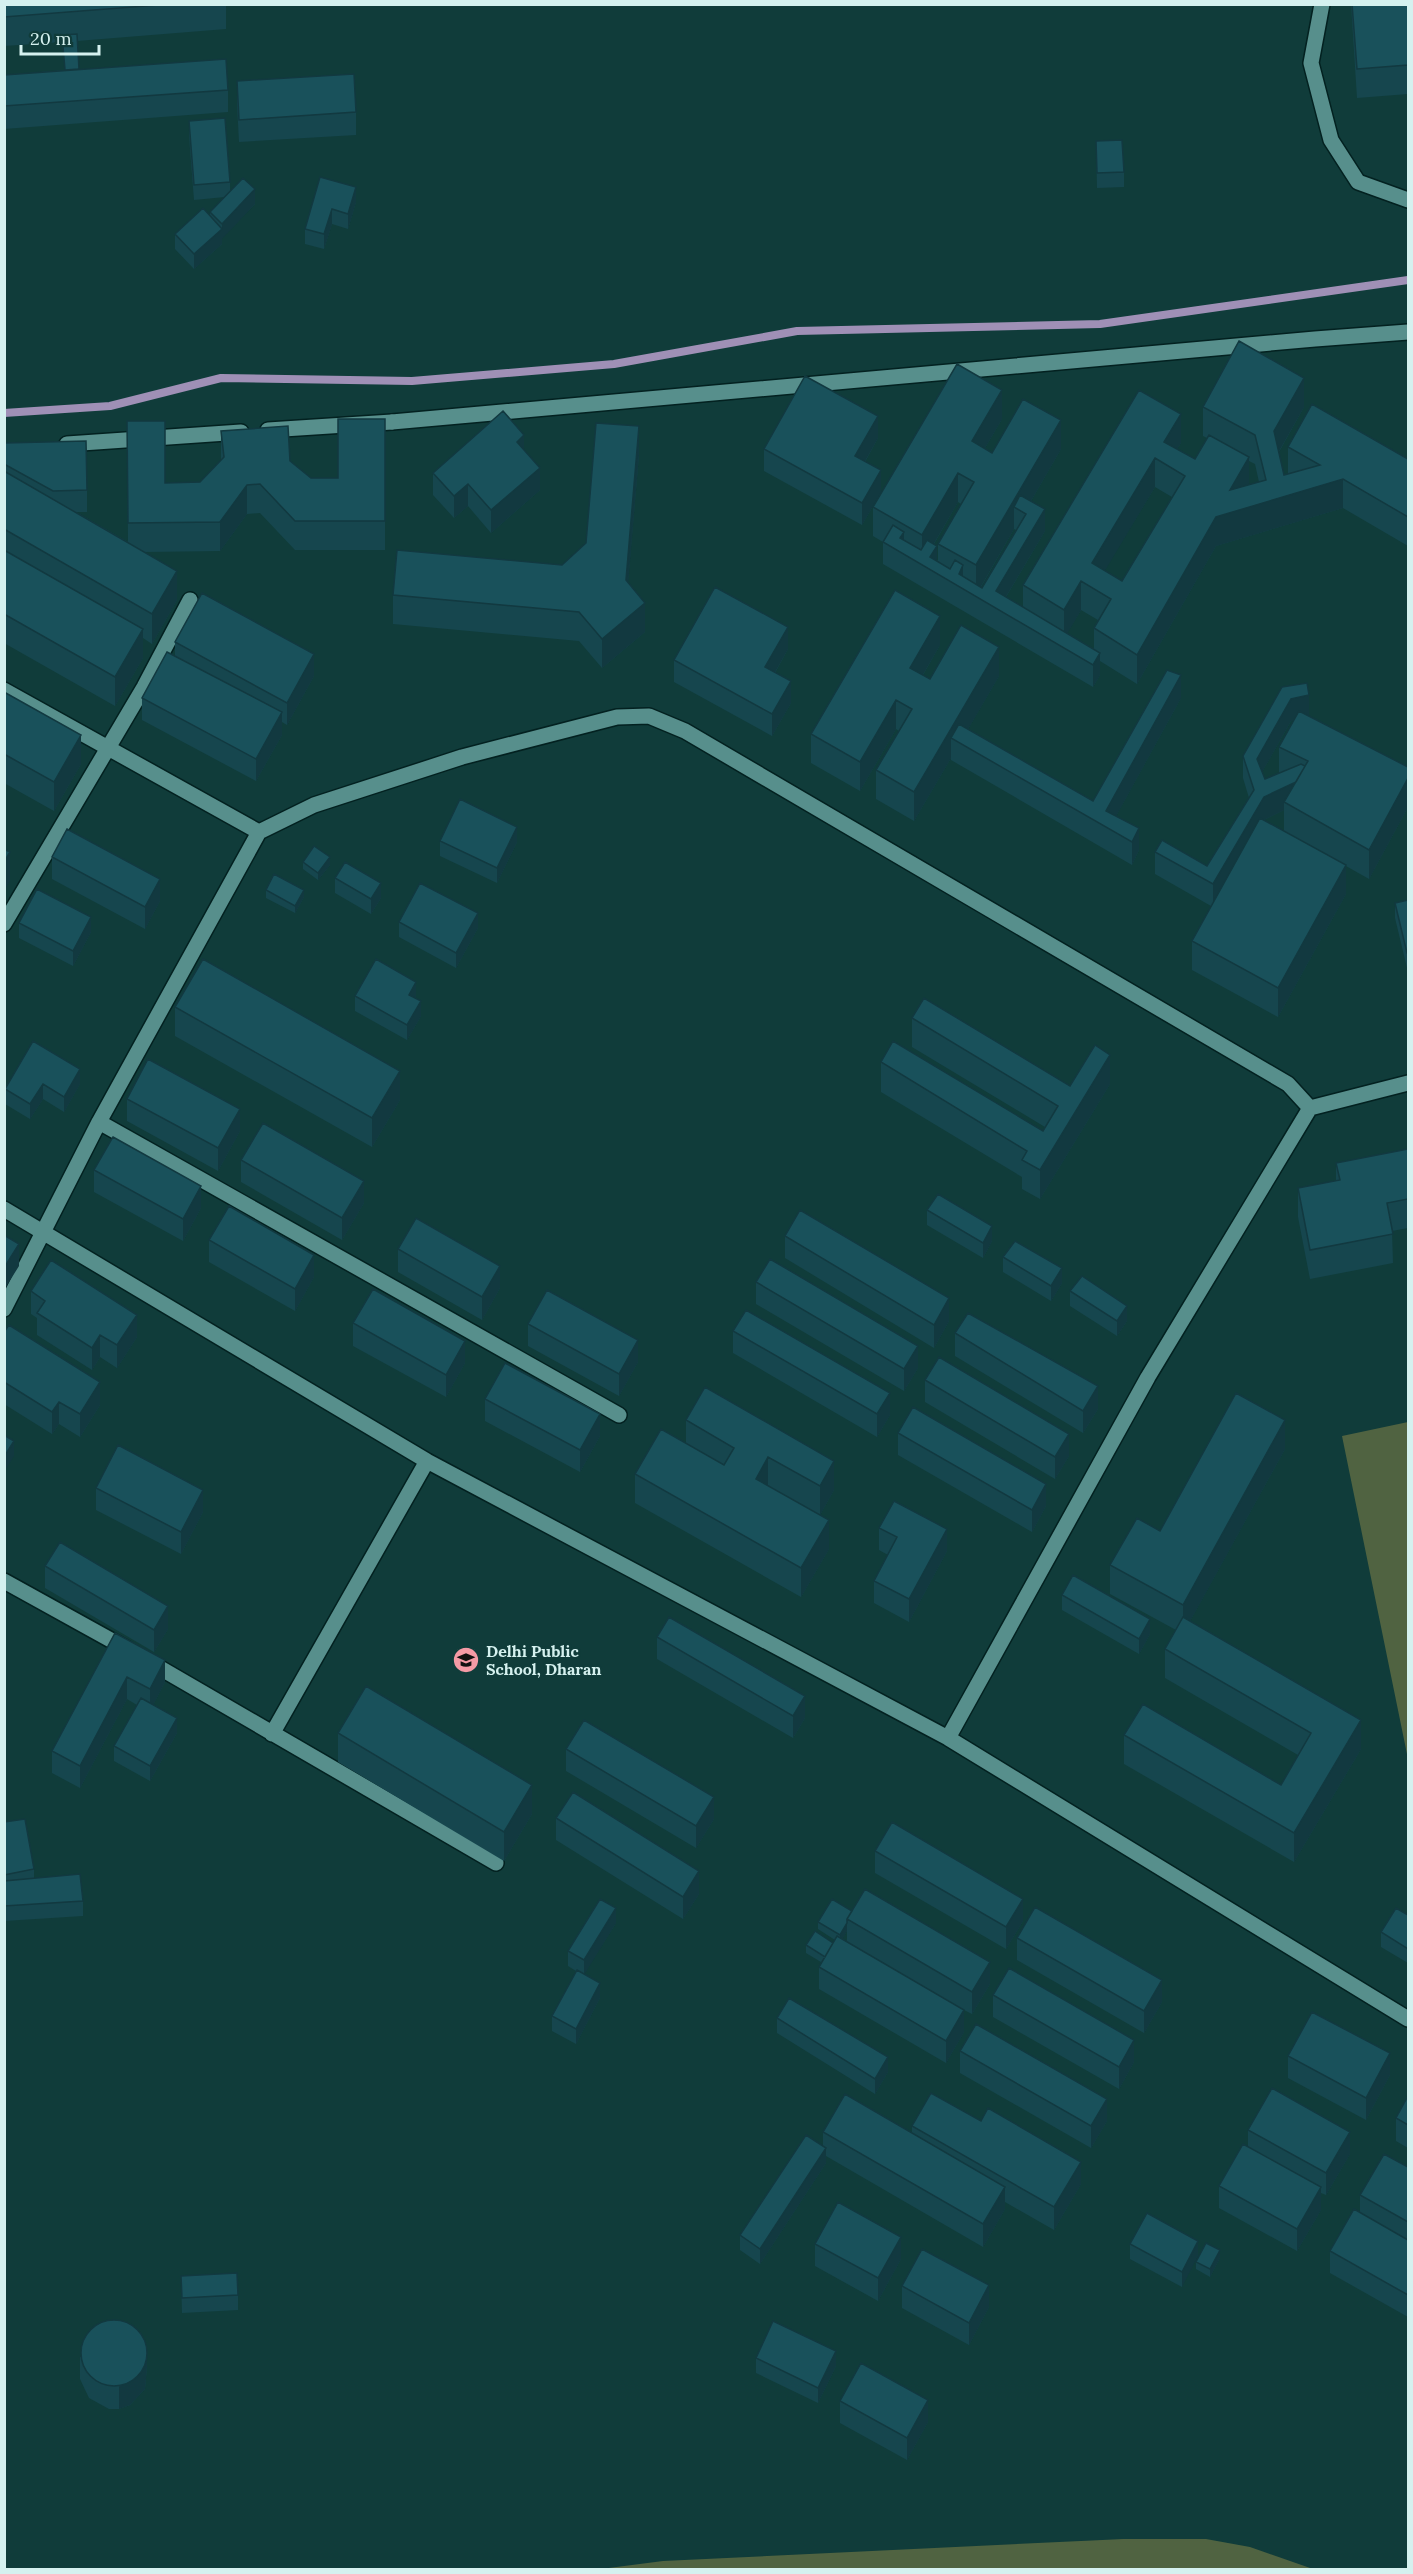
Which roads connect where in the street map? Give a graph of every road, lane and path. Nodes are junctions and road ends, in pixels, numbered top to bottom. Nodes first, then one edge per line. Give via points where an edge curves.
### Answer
1 (1322, 4) edge
2 (1408, 200) edge
3 (1408, 332) edge
4 (54, 445) edge
5 (190, 600) dead end
6 (4, 690) edge
7 (108, 749) junction
8 (259, 832) junction
9 (4, 924) edge
10 (1408, 1083) edge
11 (1310, 1108) junction
12 (99, 1122) junction
13 (4, 1209) edge
14 (43, 1233) junction
15 (4, 1309) edge
16 (618, 1415) dead end
17 (427, 1461) junction
18 (4, 1581) edge
19 (272, 1734) junction
20 (948, 1738) junction
21 (496, 1863) dead end
22 (1408, 2019) edge

1 - 2 street via 1311,63 1331,140 1358,182
3 - 4 street via 392,422
5 - 7 street
6 - 7 street
7 - 8 street
7 - 9 street
8 - 11 street via 314,805 462,757 616,717 649,716 685,730 1288,1084
8 - 12 street
10 - 11 street
11 - 20 street via 1148,1377
12 - 14 street
12 - 16 street
13 - 14 street
14 - 15 street
14 - 17 street
17 - 19 street
17 - 20 street
18 - 19 street via 187,1682
19 - 21 street
20 - 22 street

